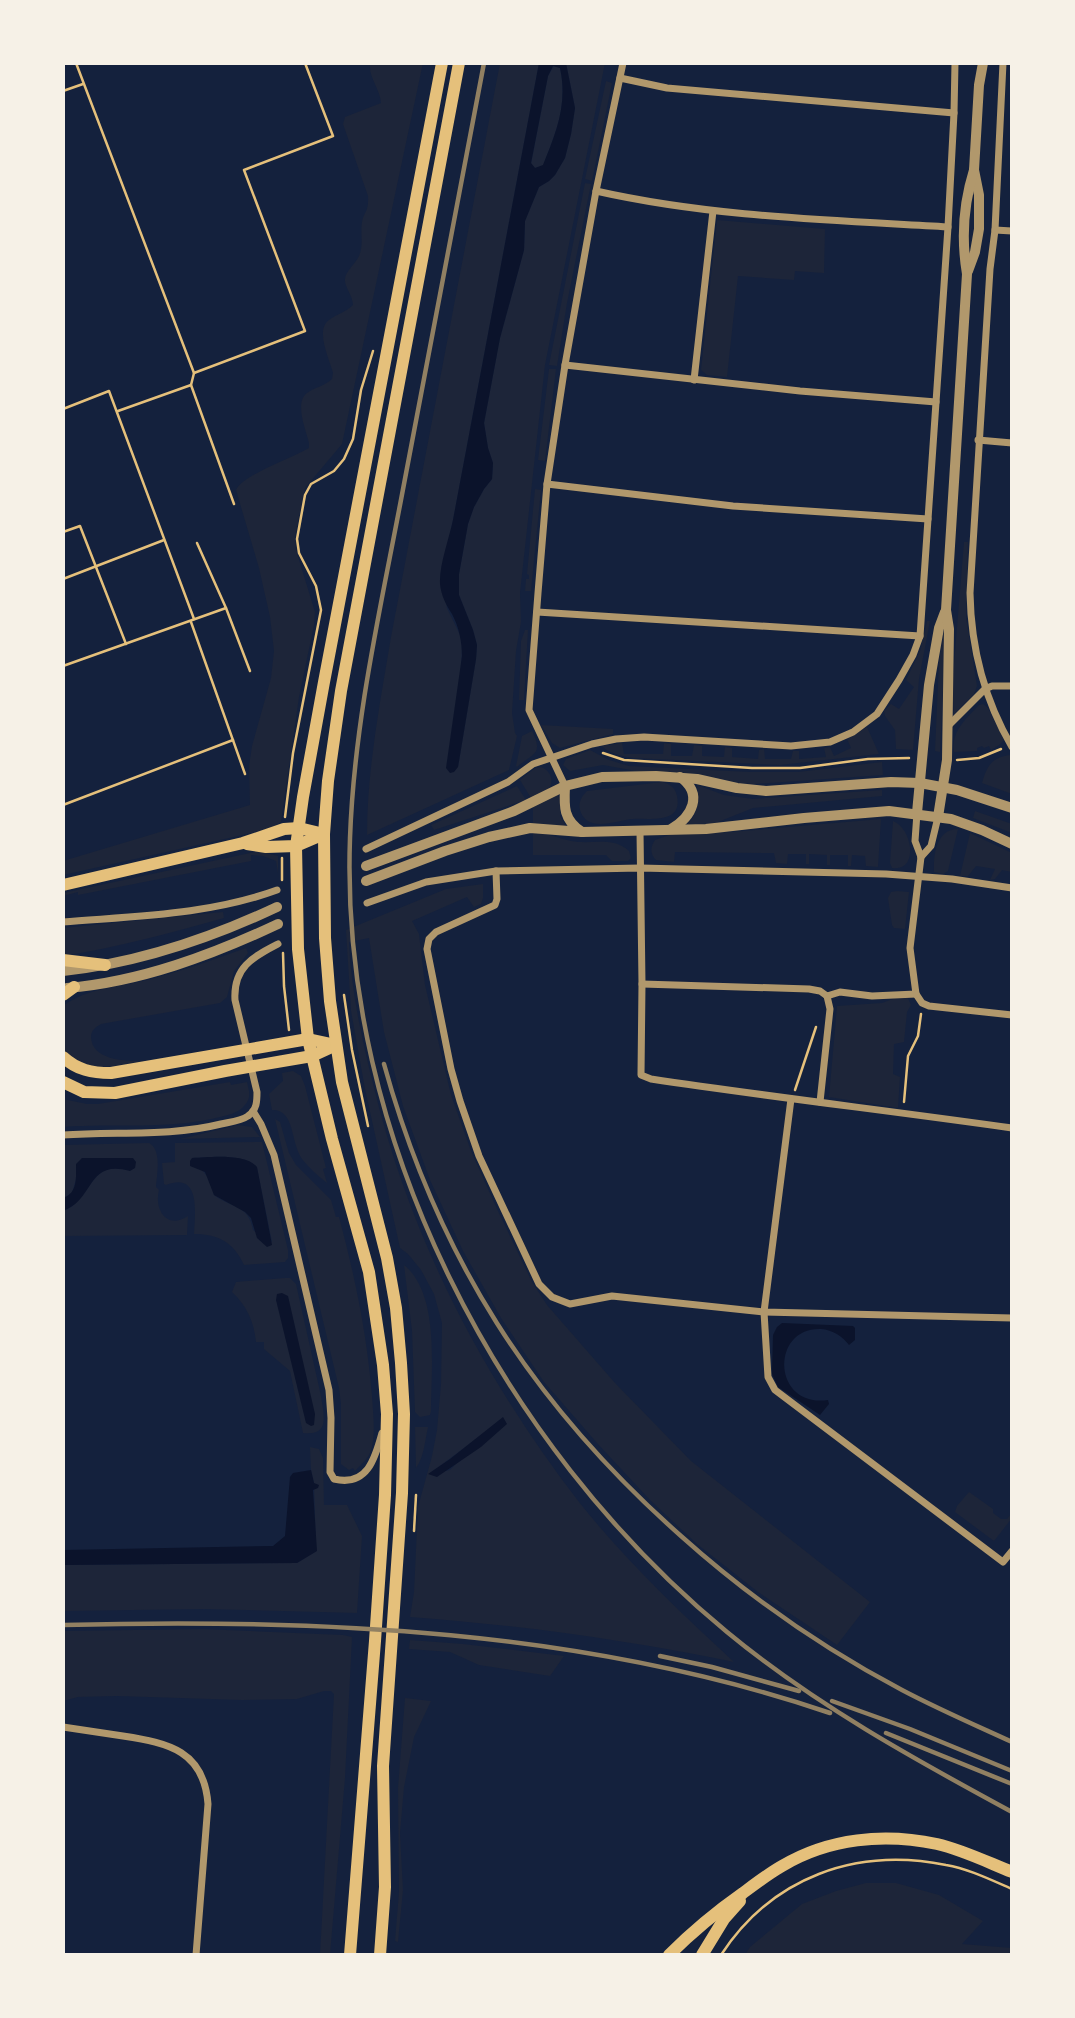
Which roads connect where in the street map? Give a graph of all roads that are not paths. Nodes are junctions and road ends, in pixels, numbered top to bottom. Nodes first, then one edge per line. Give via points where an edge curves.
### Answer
1 (442, 63) edge
2 (459, 63) edge
3 (623, 63) edge
4 (955, 63) edge
5 (976, 63) edge
6 (983, 63) edge
7 (1003, 63) edge
8 (620, 78) junction
9 (979, 85) junction
10 (954, 113) junction
11 (1000, 116) junction
12 (1012, 117) edge
13 (596, 191) junction
14 (713, 211) junction
15 (948, 227) junction
16 (995, 230) junction
17 (1012, 231) edge
18 (565, 365) junction
19 (694, 380) junction
20 (936, 401) junction
21 (978, 440) junction
22 (1012, 443) edge
23 (547, 484) junction
24 (928, 519) junction
25 (946, 610) junction
26 (537, 612) junction
27 (920, 636) junction
28 (1012, 686) edge
29 (985, 689) junction
30 (948, 726) junction
31 (1011, 745) edge
32 (552, 757) junction
33 (680, 777) junction
34 (920, 783) junction
35 (565, 786) junction
36 (944, 787) junction
37 (1012, 808) edge
38 (917, 813) junction
39 (938, 817) junction
40 (299, 828) junction
41 (668, 830) junction
42 (640, 831) junction
43 (582, 832) junction
44 (324, 834) junction
45 (243, 844) junction
46 (1012, 844) edge
47 (296, 846) junction
48 (366, 849) dead end
49 (921, 858) junction
50 (366, 866) dead end
51 (640, 868) junction
52 (496, 870) junction
53 (918, 875) junction
54 (366, 881) dead end
55 (63, 885) edge
56 (1012, 888) edge
57 (276, 890) dead end
58 (367, 903) dead end
59 (277, 907) dead end
60 (63, 922) edge
61 (278, 924) dead end
62 (278, 944) dead end
63 (63, 960) edge
64 (105, 965) junction
65 (63, 971) edge
66 (642, 984) junction
67 (69, 988) edge
68 (916, 994) junction
69 (63, 995) edge
70 (827, 996) junction
71 (1012, 1015) edge
72 (308, 1039) junction
73 (336, 1045) junction
74 (312, 1056) junction
75 (63, 1057) edge
76 (65, 1087) edge
77 (791, 1100) junction
78 (820, 1102) junction
79 (253, 1111) junction
80 (1012, 1128) edge
81 (63, 1135) edge
82 (764, 1312) junction
83 (1012, 1318) edge
84 (387, 1414) junction
85 (1012, 1551) edge
86 (63, 1727) edge
87 (1012, 1872) edge
88 (757, 1883) junction
89 (196, 1955) edge
90 (350, 1955) edge
91 (380, 1955) edge
92 (669, 1955) edge
93 (702, 1955) edge

1 - 40 main road
2 - 44 main road via 341,691
3 - 8 street
4 - 10 street
5 - 9 street
6 - 9 street
7 - 11 street
8 - 10 street via 694,91
8 - 13 street
9 - 25 street via 974,170 979,229 967,274
10 - 15 street
11 - 12 street
11 - 16 street
13 - 14 street
13 - 18 street
14 - 15 street
14 - 19 street
15 - 20 street
16 - 17 street
16 - 21 street
18 - 19 street
18 - 23 street
19 - 20 street
20 - 24 street
21 - 22 street
21 - 29 street via 970,624
23 - 24 street via 733,506
23 - 26 street
24 - 27 street
25 - 30 street
25 - 34 street via 934,653
26 - 27 street
26 - 32 street via 529,710
27 - 32 street via 877,713 853,732 830,742 791,747 644,737 592,744
28 - 29 street
29 - 30 street
29 - 31 street
30 - 36 street
32 - 35 street
32 - 48 street
33 - 34 street via 766,791
33 - 35 street via 602,776
33 - 41 street via 693,795 692,808
34 - 36 street
34 - 38 street
35 - 43 street via 564,812
35 - 50 street via 514,811
36 - 37 street
36 - 39 street
38 - 39 street
38 - 41 street via 878,811
38 - 49 street via 915,841
39 - 46 street
39 - 49 street via 931,846
40 - 44 main road
40 - 45 main road
40 - 47 main road
41 - 42 street
42 - 43 street
42 - 51 street
43 - 54 street via 521,829
44 - 47 main road
44 - 73 main road via 325,938
45 - 47 main road
45 - 55 main road
47 - 72 main road via 298,950
49 - 53 street
51 - 52 street
51 - 53 street
51 - 66 street
52 - 58 street via 426,882
52 - 82 street via 495,905 436,932 427,949 460,1101 482,1163 539,1284 552,1297 570,1304 612,1296
53 - 56 street
53 - 68 street via 910,948
57 - 60 street via 198,910
59 - 64 street via 194,942
61 - 67 street via 190,960
62 - 79 street via 247,963 236,986 256,1080
63 - 64 main road
64 - 65 street
66 - 70 street via 808,989
66 - 77 street via 642,1075
67 - 69 main road
68 - 70 street via 840,992
68 - 71 street via 922,1003
70 - 78 street via 830,1009
72 - 73 main road
72 - 74 main road
72 - 75 main road via 111,1073 78,1069
73 - 74 main road
73 - 91 main road via 387,1258 396,1308 404,1414 383,1766 385,1886
74 - 76 main road via 115,1093 84,1093
74 - 84 main road via 369,1272
77 - 78 street
77 - 82 street
78 - 80 street
79 - 81 street via 237,1120 184,1131
79 - 84 street via 274,1156 329,1390 330,1472 334,1479 354,1479 371,1465
82 - 83 street
82 - 85 street via 768,1377 775,1390 1003,1562
84 - 90 main road
86 - 89 street via 154,1740 184,1753 199,1771 208,1804
87 - 88 main road via 921,1841 870,1838 810,1852
88 - 92 main road
88 - 93 main road via 724,1919

